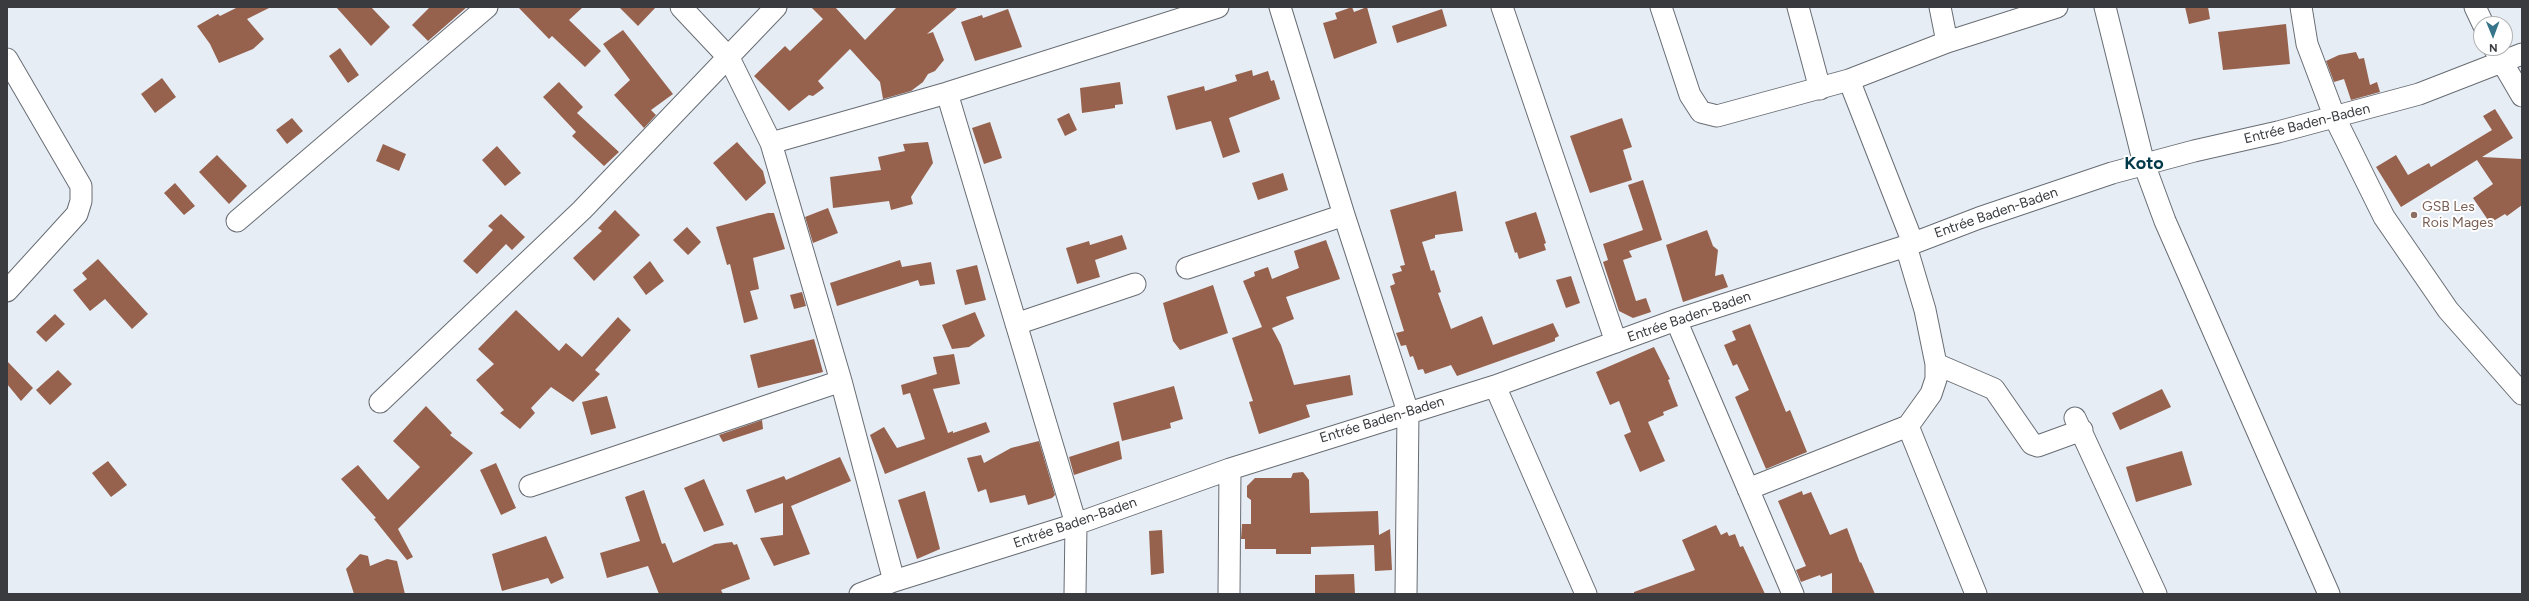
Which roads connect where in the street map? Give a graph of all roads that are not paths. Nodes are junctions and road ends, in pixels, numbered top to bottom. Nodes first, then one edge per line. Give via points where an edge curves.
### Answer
1 (487, 7) edge
2 (681, 7) edge
3 (776, 7) edge
4 (1218, 7) edge
5 (1280, 7) edge
6 (1502, 7) edge
7 (1661, 7) edge
8 (1798, 7) edge
9 (1940, 7) edge
10 (2056, 7) edge
11 (2105, 7) edge
12 (2301, 7) edge
13 (1947, 42) junction
14 (2495, 56) edge
15 (2498, 56) edge
16 (729, 58) junction
17 (8, 64) edge
18 (1849, 80) junction
19 (1820, 88) junction
20 (946, 93) junction
21 (2522, 96) edge
22 (2335, 118) junction
23 (771, 143) junction
24 (2144, 164) junction
25 (1344, 215) junction
26 (237, 221) dead end
27 (1909, 244) junction
28 (1187, 268) dead end
29 (1135, 284) dead end
30 (7, 291) edge
31 (1676, 320) junction
32 (1016, 324) junction
33 (1616, 342) junction
34 (1936, 364) junction
35 (840, 381) junction
36 (1495, 386) junction
37 (2522, 394) edge
38 (380, 402) dead end
39 (1408, 412) junction
40 (1908, 426) junction
41 (1230, 469) junction
42 (530, 486) dead end
43 (1748, 489) junction
44 (1076, 524) junction
45 (894, 581) junction
46 (860, 594) edge
47 (1075, 594) edge
48 (1229, 594) edge
49 (1406, 594) edge
50 (1586, 594) edge
51 (1793, 594) edge
52 (1976, 594) edge
53 (2156, 594) edge
54 (2329, 594) edge

1 - 26 street
2 - 16 street
3 - 16 street
4 - 20 street
5 - 25 street
6 - 33 street
7 - 19 street via 1690,95 1701,112 1717,116
8 - 19 street
9 - 13 street
10 - 13 street
11 - 24 street
12 - 22 street via 2308,44
13 - 18 street
14 - 22 street, Entrée Baden-Baden via 2419,94
15 - 21 street
16 - 23 street
16 - 38 street via 582,210
17 - 30 street via 81,186 81,201 77,214
18 - 19 street
18 - 27 street
20 - 23 street
20 - 32 street
22 - 24 street, Entrée Baden-Baden
22 - 37 street via 2384,217 2448,310
23 - 35 street
24 - 27 street, Entrée Baden-Baden via 1979,218
24 - 54 street via 2183,266
25 - 28 street
25 - 39 street
27 - 31 street, Entrée Baden-Baden
27 - 34 street
29 - 32 street
31 - 33 street, Entrée Baden-Baden
31 - 43 street
32 - 44 street
33 - 36 street, Entrée Baden-Baden
34 - 40 street via 1936,379 1931,394
34 - 53 street via 1994,389 2032,444 2038,446 2078,424
35 - 42 street
35 - 45 street
36 - 39 street, Entrée Baden-Baden
36 - 50 street
39 - 41 street, Entrée Baden-Baden
39 - 49 street
40 - 43 street
40 - 52 street
41 - 44 street, Entrée Baden-Baden
41 - 48 street
43 - 51 street
44 - 45 street, Entrée Baden-Baden
44 - 47 street
45 - 46 street, Entrée Baden-Baden

